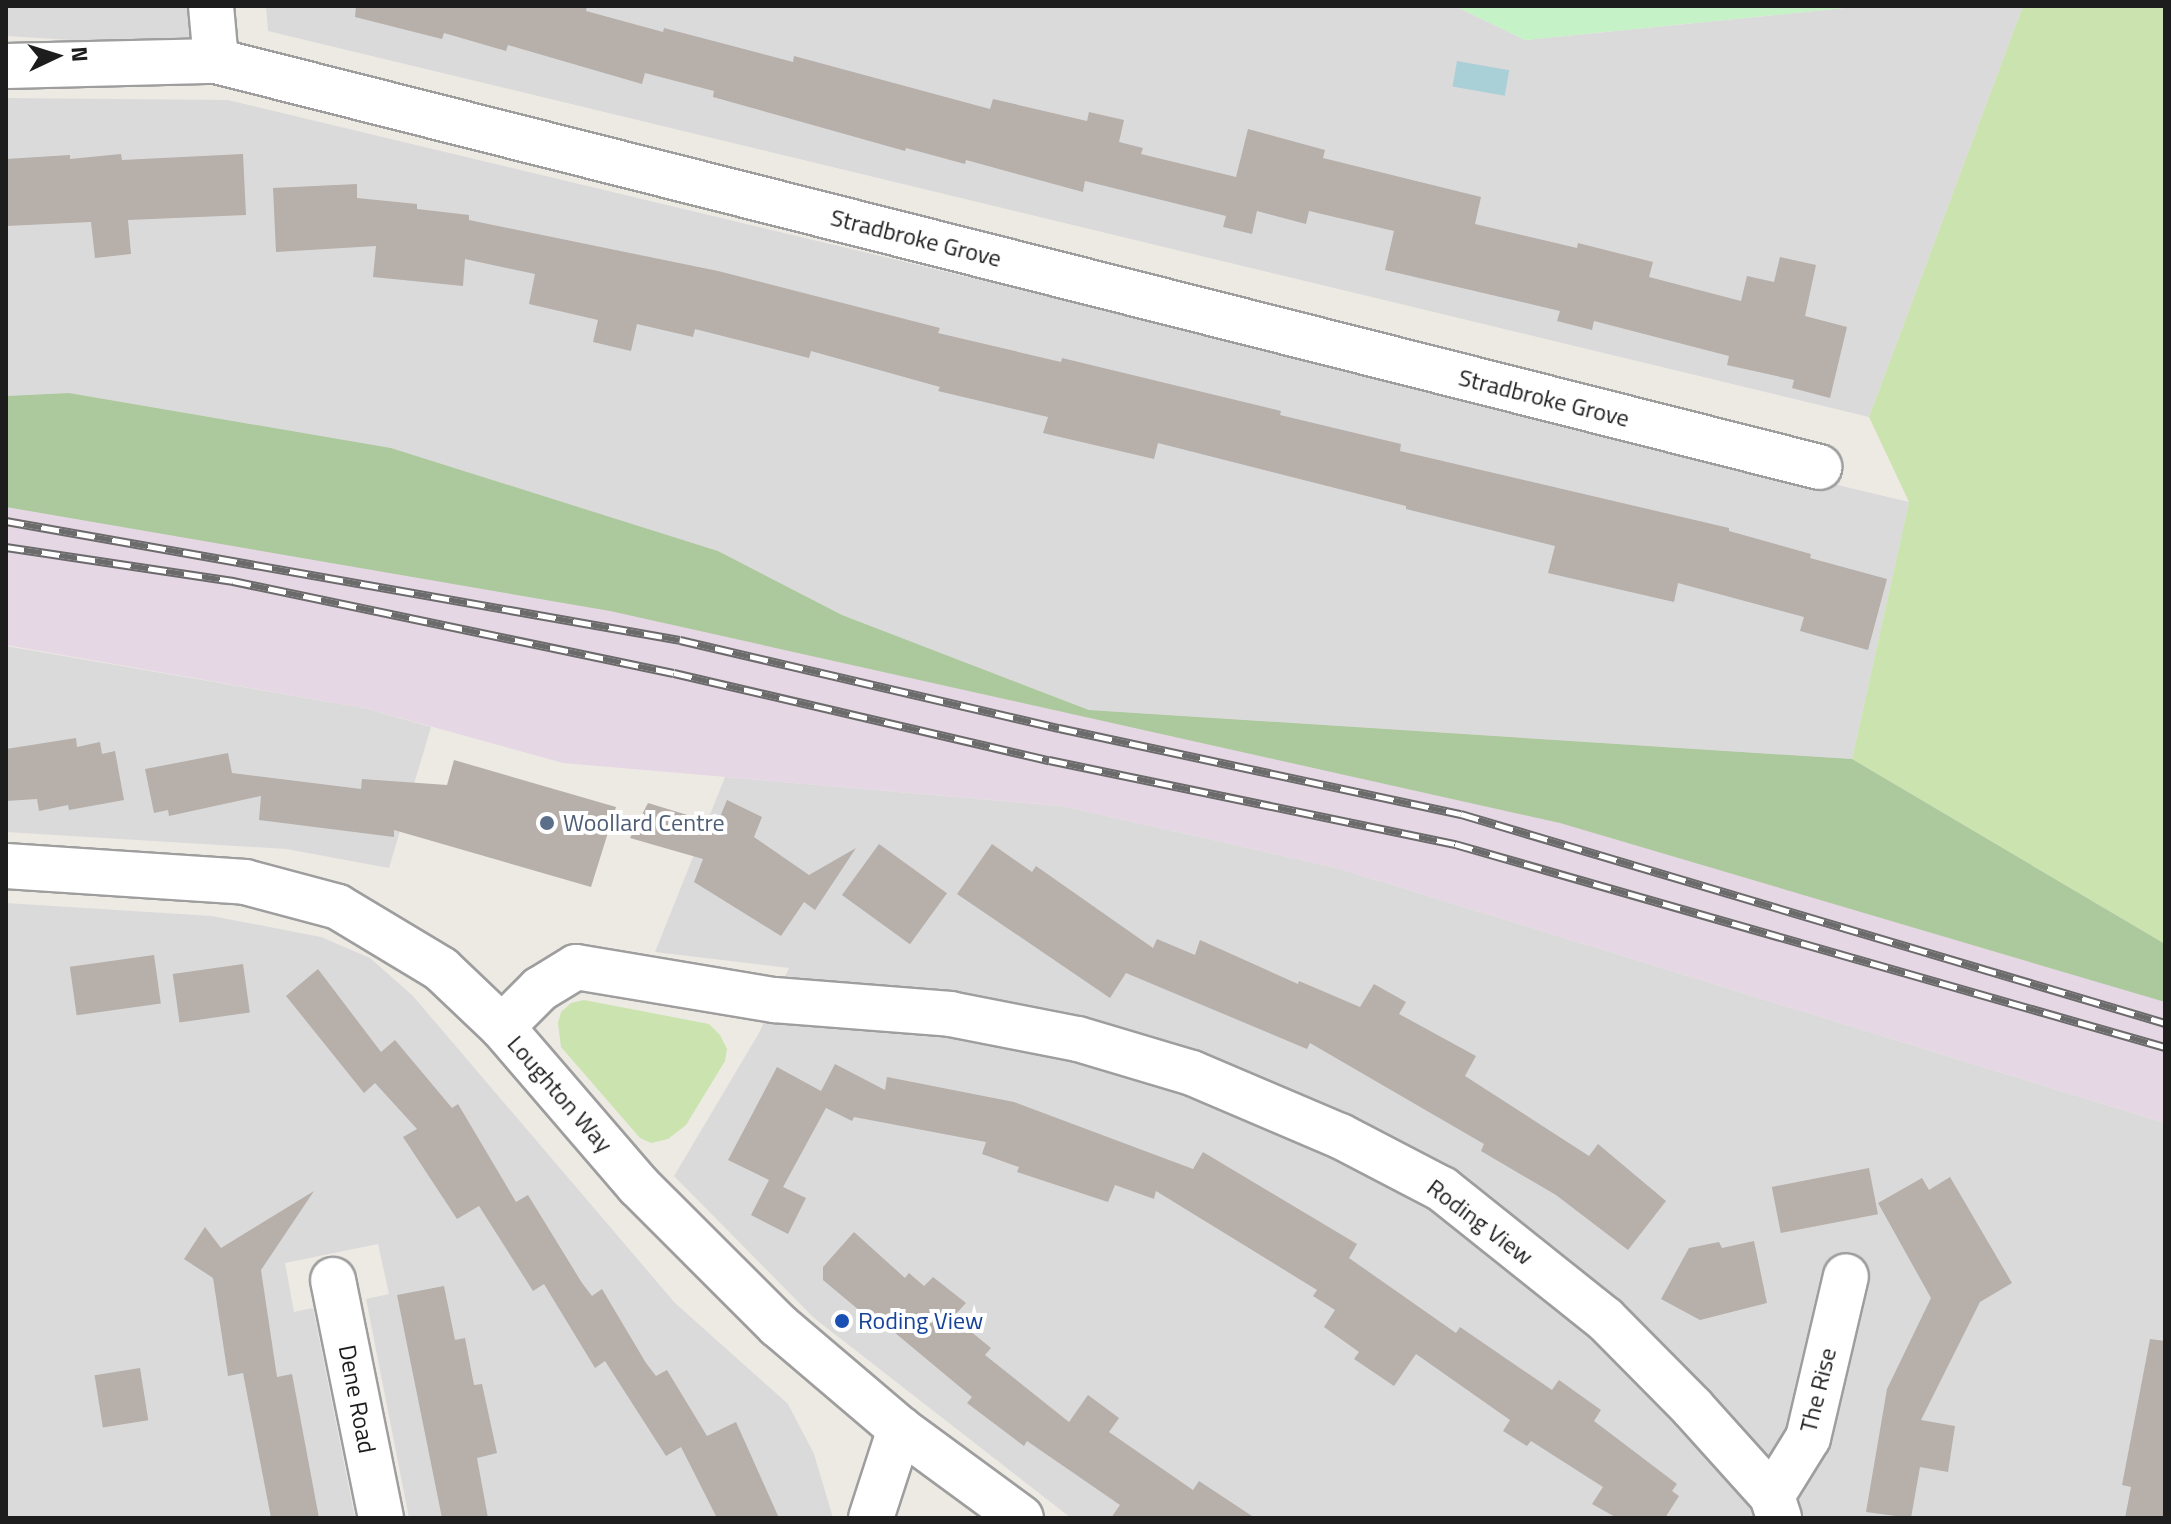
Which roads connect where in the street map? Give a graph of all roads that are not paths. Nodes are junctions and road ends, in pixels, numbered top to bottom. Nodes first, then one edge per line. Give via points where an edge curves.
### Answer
1 (211, 6) edge
2 (216, 61) junction
3 (6, 66) edge
4 (1819, 467) dead end
5 (6, 866) edge
6 (502, 1027) junction
7 (1846, 1276) dead end
8 (333, 1280) dead end
9 (900, 1429) junction
10 (1775, 1507) edge
11 (381, 1518) edge
12 (871, 1518) edge
13 (1021, 1518) edge

1 - 2 street
2 - 3 street, Stradbroke Grove
2 - 4 street, Stradbroke Grove
5 - 6 street, Loughton Way via 245,882 338,907 441,969
6 - 9 street, Loughton Way via 685,1234 778,1325
6 - 10 street, Roding View via 540,989 576,967 774,1000 950,1014 1078,1039 1192,1073 1340,1136 1442,1189 1605,1319 1692,1407
7 - 10 street, The Rise via 1808,1438
8 - 11 street, Dene Road
9 - 12 street
9 - 13 street, Loughton Way

